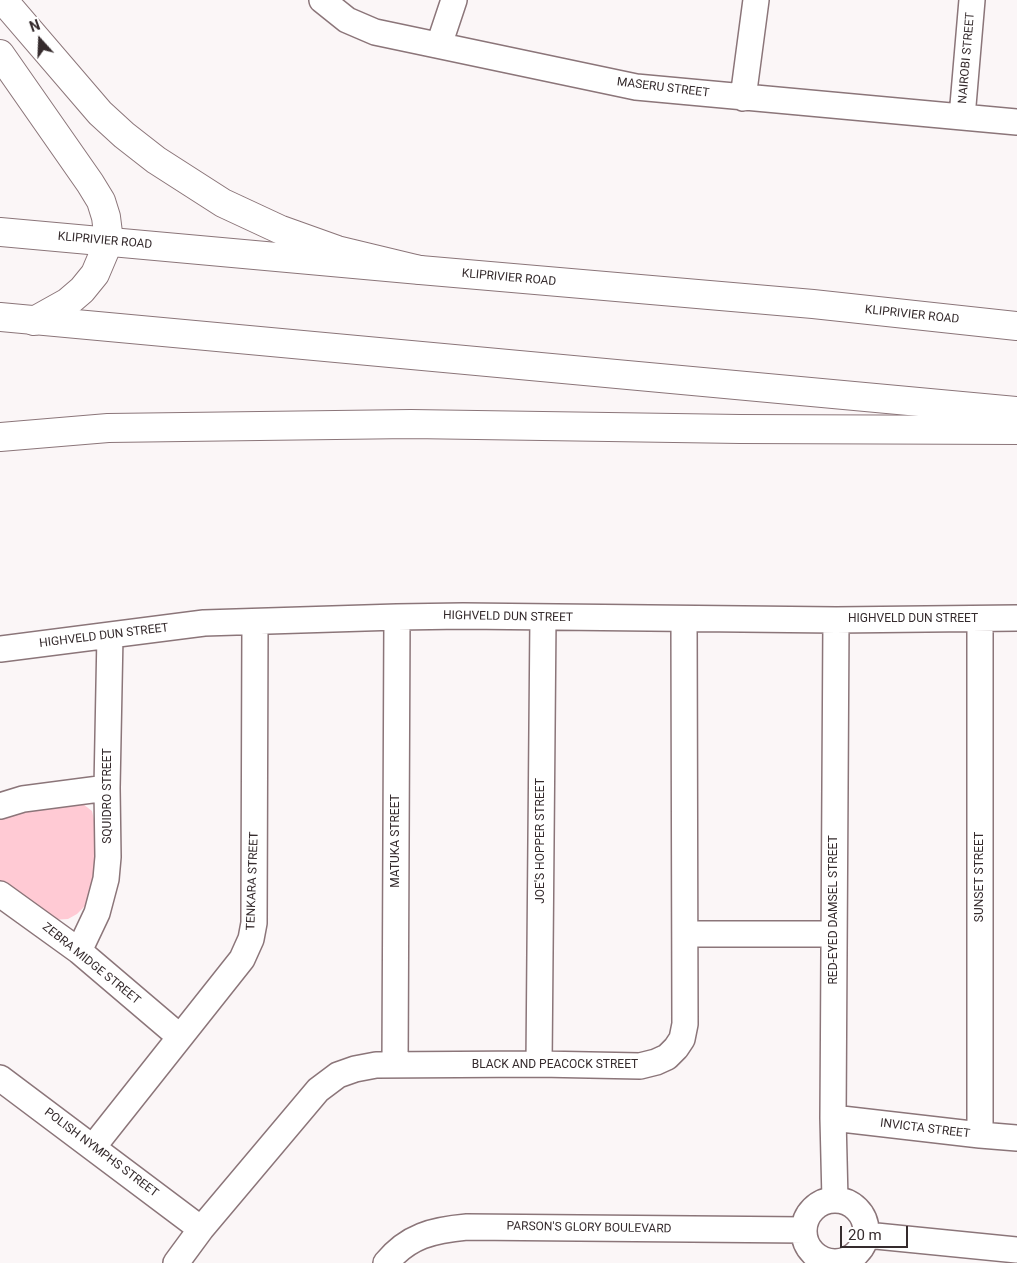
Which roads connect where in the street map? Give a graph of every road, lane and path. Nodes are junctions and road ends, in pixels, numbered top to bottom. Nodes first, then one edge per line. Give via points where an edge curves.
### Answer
1 (3, 0) edge
2 (322, 0) edge
3 (454, 0) edge
4 (756, 0) edge
5 (972, 0) edge
6 (439, 45) junction
7 (0, 54) edge
8 (743, 98) junction
9 (962, 117) junction
10 (1017, 122) edge
11 (0, 232) edge
12 (109, 241) junction
13 (420, 270) junction
14 (0, 317) edge
15 (34, 321) junction
16 (1017, 326) edge
17 (1017, 411) edge
18 (1017, 430) edge
19 (0, 437) edge
20 (397, 617) junction
21 (543, 617) junction
22 (1017, 618) edge
23 (684, 619) junction
24 (980, 619) junction
25 (836, 620) junction
26 (254, 622) junction
27 (110, 635) junction
28 (0, 649) edge
29 (107, 788) junction
30 (0, 806) edge
31 (0, 894) edge
32 (685, 934) junction
33 (834, 934) junction
34 (78, 951) junction
35 (180, 1038) junction
36 (539, 1064) junction
37 (395, 1066) junction
38 (0, 1078) edge
39 (833, 1118) junction
40 (980, 1135) junction
41 (1017, 1138) edge
42 (93, 1147) junction
43 (835, 1200) junction
44 (201, 1230) junction
45 (804, 1230) junction
46 (866, 1236) junction
47 (1017, 1250) edge
48 (176, 1263) edge
49 (386, 1263) edge
50 (836, 1263) edge

1 - 13 main road via 100,113 156,160 223,203 282,230 337,250
2 - 6 street, MASERU STREET via 361,27
3 - 6 street
4 - 8 street
5 - 9 street, NAIROBI STREET
6 - 8 street, MASERU STREET via 636,87
7 - 12 main road via 101,201
8 - 9 street, MASERU STREET
9 - 10 street, MASERU STREET
11 - 12 main road, KLIPRIVIER ROAD
12 - 13 main road, KLIPRIVIER ROAD
12 - 15 main road via 95,274 82,290
13 - 16 main road, KLIPRIVIER ROAD via 813,304
14 - 15 main road
15 - 17 main road
18 - 19 main road via 411,424 108,428
20 - 21 street, HIGHVELD DUN STREET
20 - 26 street, HIGHVELD DUN STREET
20 - 37 street, MATUKA STREET
21 - 23 street, HIGHVELD DUN STREET
21 - 36 street, JOE'S HOPPER STREET
22 - 24 street, HIGHVELD DUN STREET
23 - 25 street, HIGHVELD DUN STREET
23 - 32 street, BLACK AND PEACOCK STREET
24 - 25 street, HIGHVELD DUN STREET
24 - 40 street, SUNSET STREET
25 - 33 street, RED-EYED DAMSEL STREET
26 - 27 street, HIGHVELD DUN STREET via 204,623
26 - 35 street, TENKARA STREET via 254,923 242,959
27 - 28 street, HIGHVELD DUN STREET
27 - 29 street, SQUIDRO STREET
29 - 30 street via 23,799
29 - 34 street, SQUIDRO STREET via 108,857 104,887 97,913
31 - 34 street, ZEBRA MIDGE STREET
32 - 33 street
32 - 36 street, BLACK AND PEACOCK STREET via 685,1024 676,1048 656,1062 640,1066
33 - 39 street, RED-EYED DAMSEL STREET
34 - 35 street, ZEBRA MIDGE STREET
35 - 42 street, TENKARA STREET
36 - 37 street, BLACK AND PEACOCK STREET
37 - 44 street, BLACK AND PEACOCK STREET via 355,1069 338,1075 318,1090
38 - 42 street, POLISH NYMPHS STREET
39 - 40 street, INVICTA STREET
39 - 43 street, RED-EYED DAMSEL STREET
40 - 41 street, INVICTA STREET
42 - 44 street, POLISH NYMPHS STREET
43 - 45 street via 813,1209
43 - 46 street via 856,1208 864,1220
44 - 48 street, BLACK AND PEACOCK STREET
45 - 49 street, PARSON'S GLORY BOULEVARD via 467,1226 420,1236 395,1252
45 - 50 street via 813,1254
46 - 47 street
46 - 50 street via 859,1251

